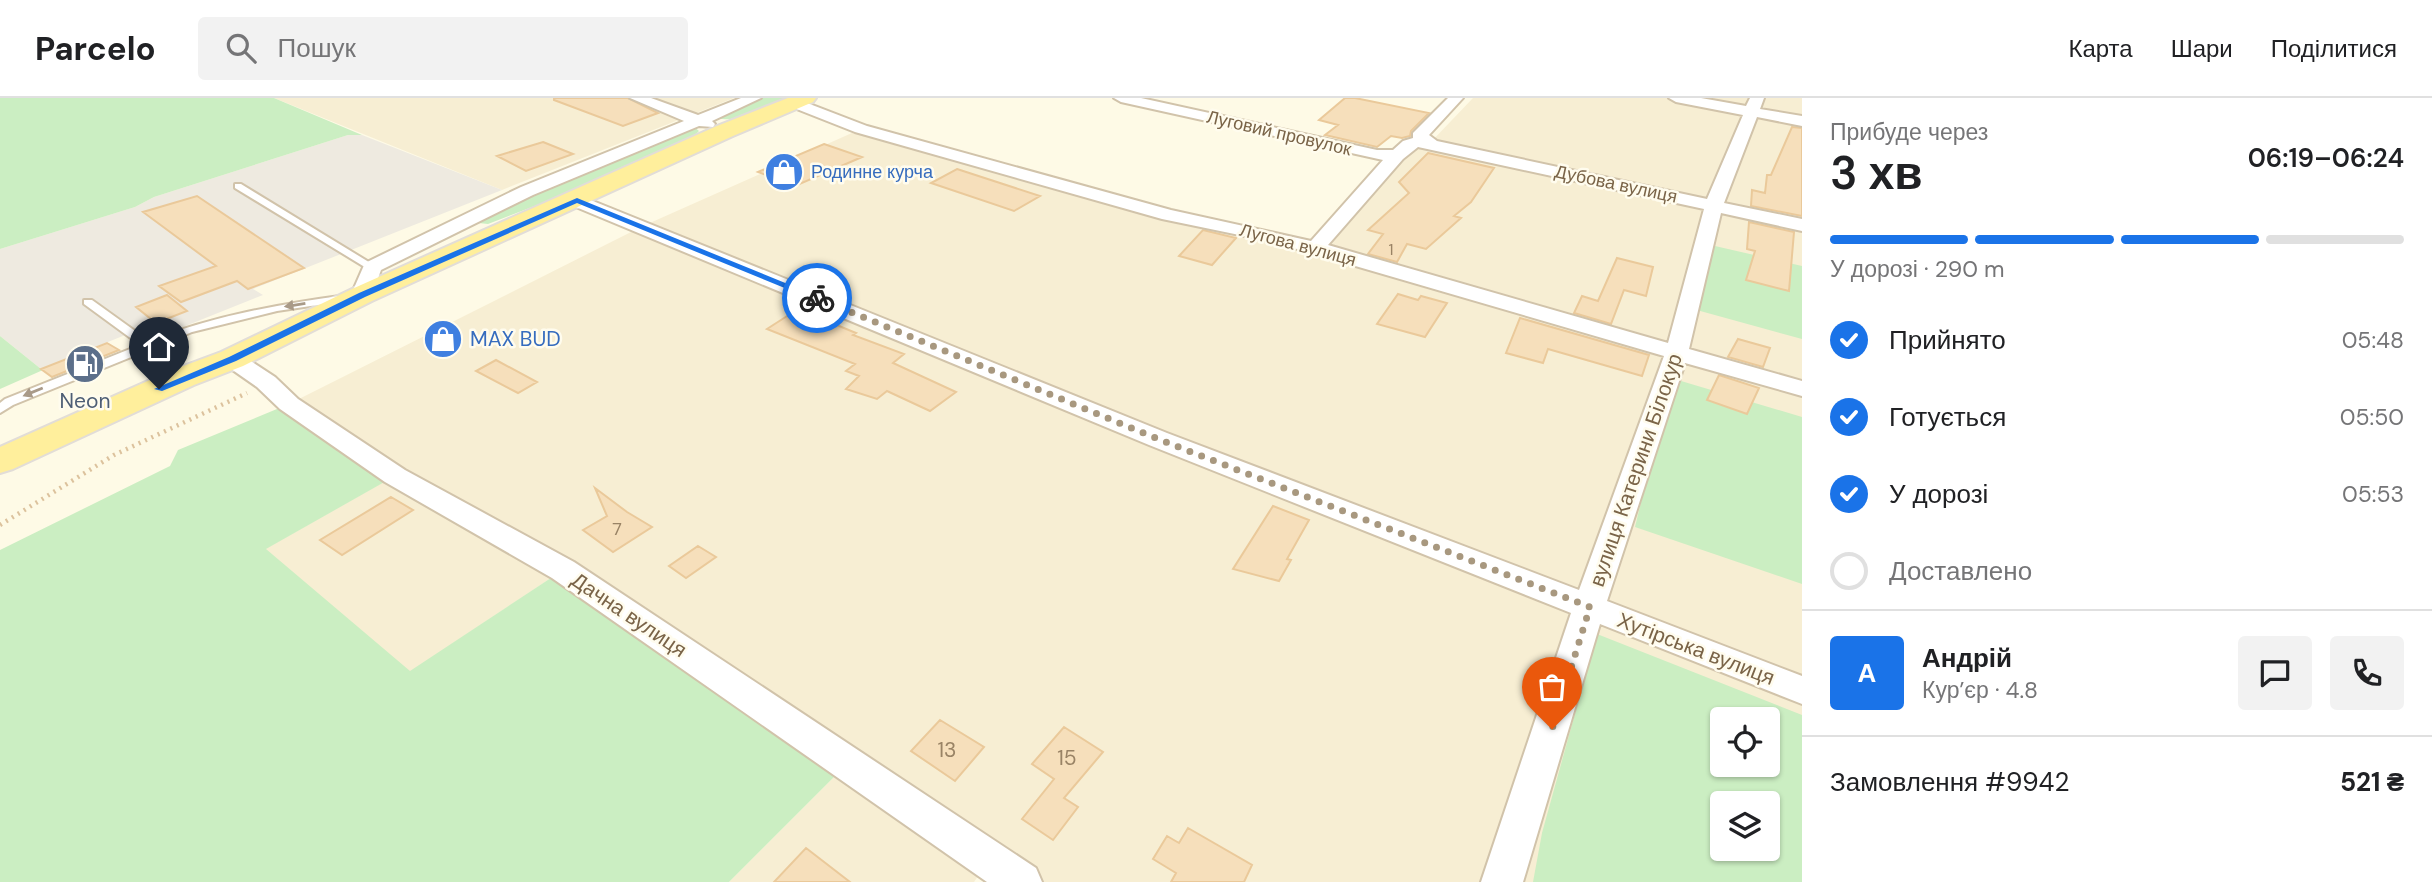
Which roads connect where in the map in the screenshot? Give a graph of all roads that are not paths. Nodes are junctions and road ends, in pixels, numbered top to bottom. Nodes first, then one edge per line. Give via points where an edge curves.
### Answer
1 (637, 98) edge
2 (754, 98) edge
3 (1121, 98) edge
4 (1456, 98) edge
5 (1676, 98) edge
6 (800, 101) edge
7 (1756, 105) edge
8 (1802, 121) edge
9 (713, 126) junction
10 (1430, 144) junction
11 (1396, 155) junction
12 (238, 186) dead end
13 (577, 201) junction
14 (1714, 205) junction
15 (1802, 225) edge
16 (1315, 248) junction
17 (372, 267) junction
18 (362, 295) junction
19 (88, 302) dead end
20 (147, 345) junction
21 (1676, 355) junction
22 (232, 359) junction
23 (181, 378) junction
24 (1802, 389) edge
25 (0, 409) edge
26 (0, 461) edge
27 (1590, 607) junction
28 (1802, 690) edge
29 (1021, 882) edge
30 (1502, 882) edge

1 - 9 street
2 - 9 street
3 - 11 street, Луговий провулок via 1377,155
4 - 10 street via 1419,136
5 - 7 street
6 - 9 main road
6 - 16 street, Лугова вулиця via 861,128 1155,211
7 - 8 street
7 - 14 street, вулиця Катерини Білокур
9 - 13 main road
9 - 17 street via 527,191
10 - 11 street via 1409,144
10 - 14 street, Дубова вулиця
11 - 16 street
12 - 17 lane
13 - 18 main road
13 - 27 street, Хутірська вулиця via 1158,439
14 - 15 street, Дубова вулиця
14 - 21 street, вулиця Катерини Білокур
16 - 21 street, Лугова вулиця
17 - 18 street
18 -> 20 lane via 278,308
18 - 22 main road
19 - 20 lane
20 - 23 lane
20 -> 25 lane
21 - 24 street, Лугова вулиця
21 - 27 street, вулиця Катерини Білокур
22 - 23 main road
22 - 29 street, Дачна вулиця via 395,476 563,570
23 - 26 main road
27 - 28 street, Хутірська вулиця
27 - 30 street, вулиця Катерини Білокур

